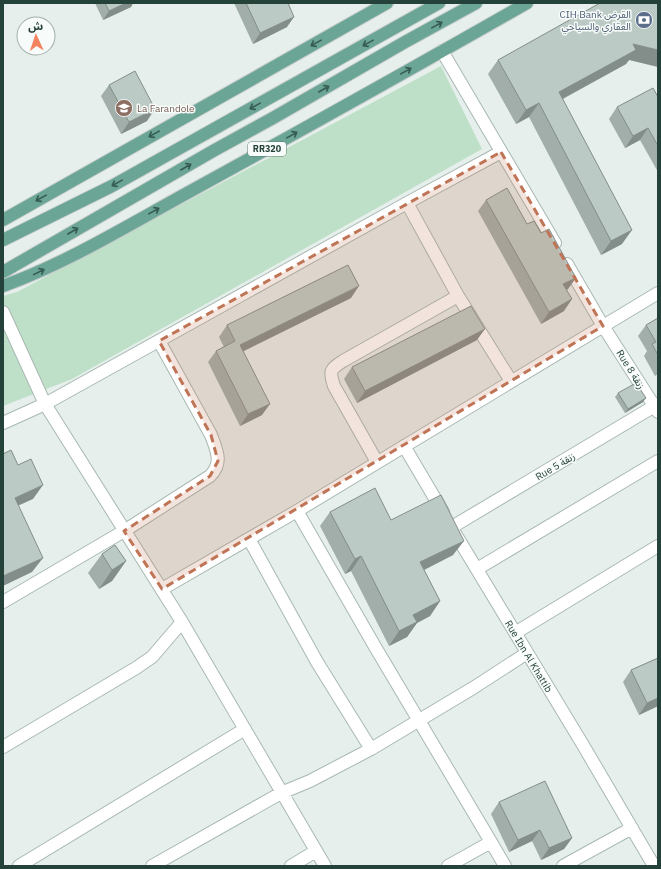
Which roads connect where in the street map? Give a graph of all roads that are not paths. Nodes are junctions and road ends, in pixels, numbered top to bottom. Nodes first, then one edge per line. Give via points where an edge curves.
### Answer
1 (387, 3) edge
2 (439, 3) edge
3 (476, 3) edge
4 (527, 3) edge
5 (442, 51) junction
6 (502, 152) junction
7 (407, 203) junction
8 (3, 220) edge
9 (3, 240) edge
10 (3, 272) edge
11 (3, 286) edge
12 (658, 293) edge
13 (458, 296) junction
14 (3, 312) edge
15 (603, 326) junction
16 (160, 341) junction
17 (511, 381) junction
18 (45, 404) junction
19 (657, 408) edge
20 (3, 424) edge
21 (404, 446) junction
22 (658, 461) edge
23 (377, 462) junction
24 (297, 511) junction
25 (452, 527) junction
26 (124, 531) junction
27 (249, 539) junction
28 (658, 546) edge
29 (477, 568) junction
30 (162, 589) junction
31 (3, 602) edge
32 (182, 622) junction
33 (515, 633) junction
34 (527, 653) junction
35 (420, 720) junction
36 (245, 729) junction
37 (3, 747) edge
38 (371, 749) junction
39 (281, 793) junction
40 (632, 828) junction
41 (491, 842) junction
42 (316, 851) junction
43 (19, 866) edge
44 (152, 866) edge
45 (291, 866) edge
46 (325, 866) edge
47 (448, 866) edge
48 (505, 866) edge
49 (563, 866) edge
50 (654, 866) edge

1 -> 8 main road
2 -> 9 main road via 112,186
10 -> 3 main road, RR320
4 - 5 main road, RR320
5 - 6 street, Rue 8 زنقة
11 -> 5 main road, RR320 via 68,258
6 - 7 street
6 - 15 street, Rue 8 زنقة
7 - 13 street
7 - 16 street
12 - 15 street
13 - 17 street
13 - 23 street via 343,361 331,372 334,386
14 - 18 street
15 - 17 street
15 - 19 street, Rue 8 زنقة
16 - 18 street
16 - 26 street via 211,436 218,461 216,470 210,476
17 - 21 street
18 - 20 street
18 - 26 street
19 - 25 street, Rue 5 زنقة
21 - 23 street
21 - 25 street, Rue Ibn Al Khattib
22 - 29 street
23 - 24 street
24 - 27 street
24 - 35 street
25 - 29 street, Rue Ibn Al Khattib
26 - 30 street
26 - 31 street
27 - 30 street
27 - 38 street via 317,662
28 - 33 street
29 - 33 street, Rue Ibn Al Khattib
30 - 32 street
32 - 36 street
32 - 37 street via 152,656 136,668
33 - 34 street, Rue Ibn Al Khattib
34 - 35 street
34 - 40 street, Rue Ibn Al Khattib
35 - 38 street
35 - 41 street
36 - 39 street
36 - 43 street
38 - 39 street
39 - 42 street
39 - 44 street
40 - 49 street
40 - 50 street, Rue Ibn Al Khattib
41 - 47 street
41 - 48 street
42 - 45 street
42 - 46 street

